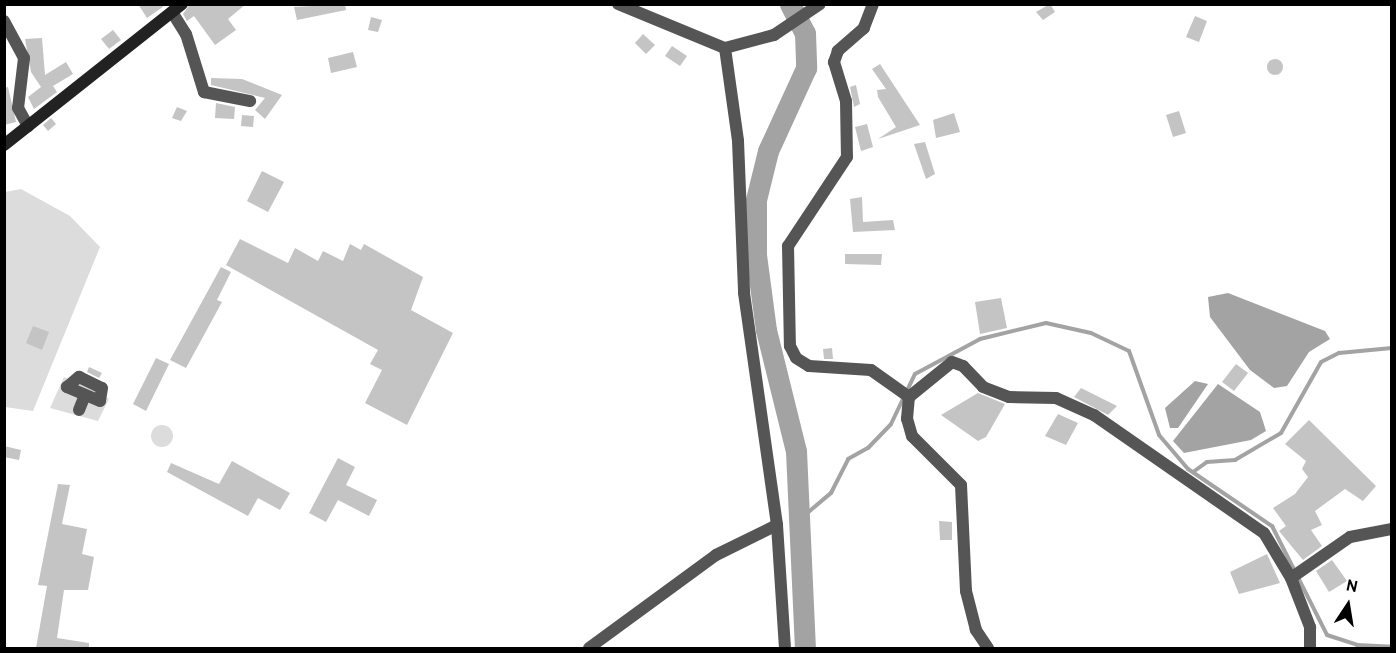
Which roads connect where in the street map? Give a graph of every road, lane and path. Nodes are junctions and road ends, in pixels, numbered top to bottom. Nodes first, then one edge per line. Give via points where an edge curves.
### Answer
1 (618, 4) edge
2 (873, 4) edge
3 (820, 5) edge
4 (177, 8) edge
5 (4, 21) edge
6 (725, 48) junction
7 (250, 101) dead end
8 (28, 126) junction
9 (4, 145) edge
10 (909, 397) junction
11 (777, 525) junction
12 (1392, 530) edge
13 (1291, 578) junction
14 (589, 648) edge
15 (785, 648) edge
16 (988, 648) edge
17 (1310, 648) edge

1 - 6 street
2 - 10 street via 864,28 838,51 834,62 846,101 847,157 788,246 789,339 795,358 809,366 871,370
3 - 6 street via 774,35
4 - 7 street via 204,92
4 - 8 main road
5 - 8 street via 24,58 18,108
6 - 11 street via 738,141 744,293
8 - 9 main road
10 - 13 street via 951,362 963,366 983,387 1009,397 1056,398 1094,415 1264,533
10 - 16 street via 912,436 962,485 966,591 976,630
11 - 14 street via 716,555
11 - 15 street
12 - 13 street via 1350,537
13 - 17 street via 1310,627

